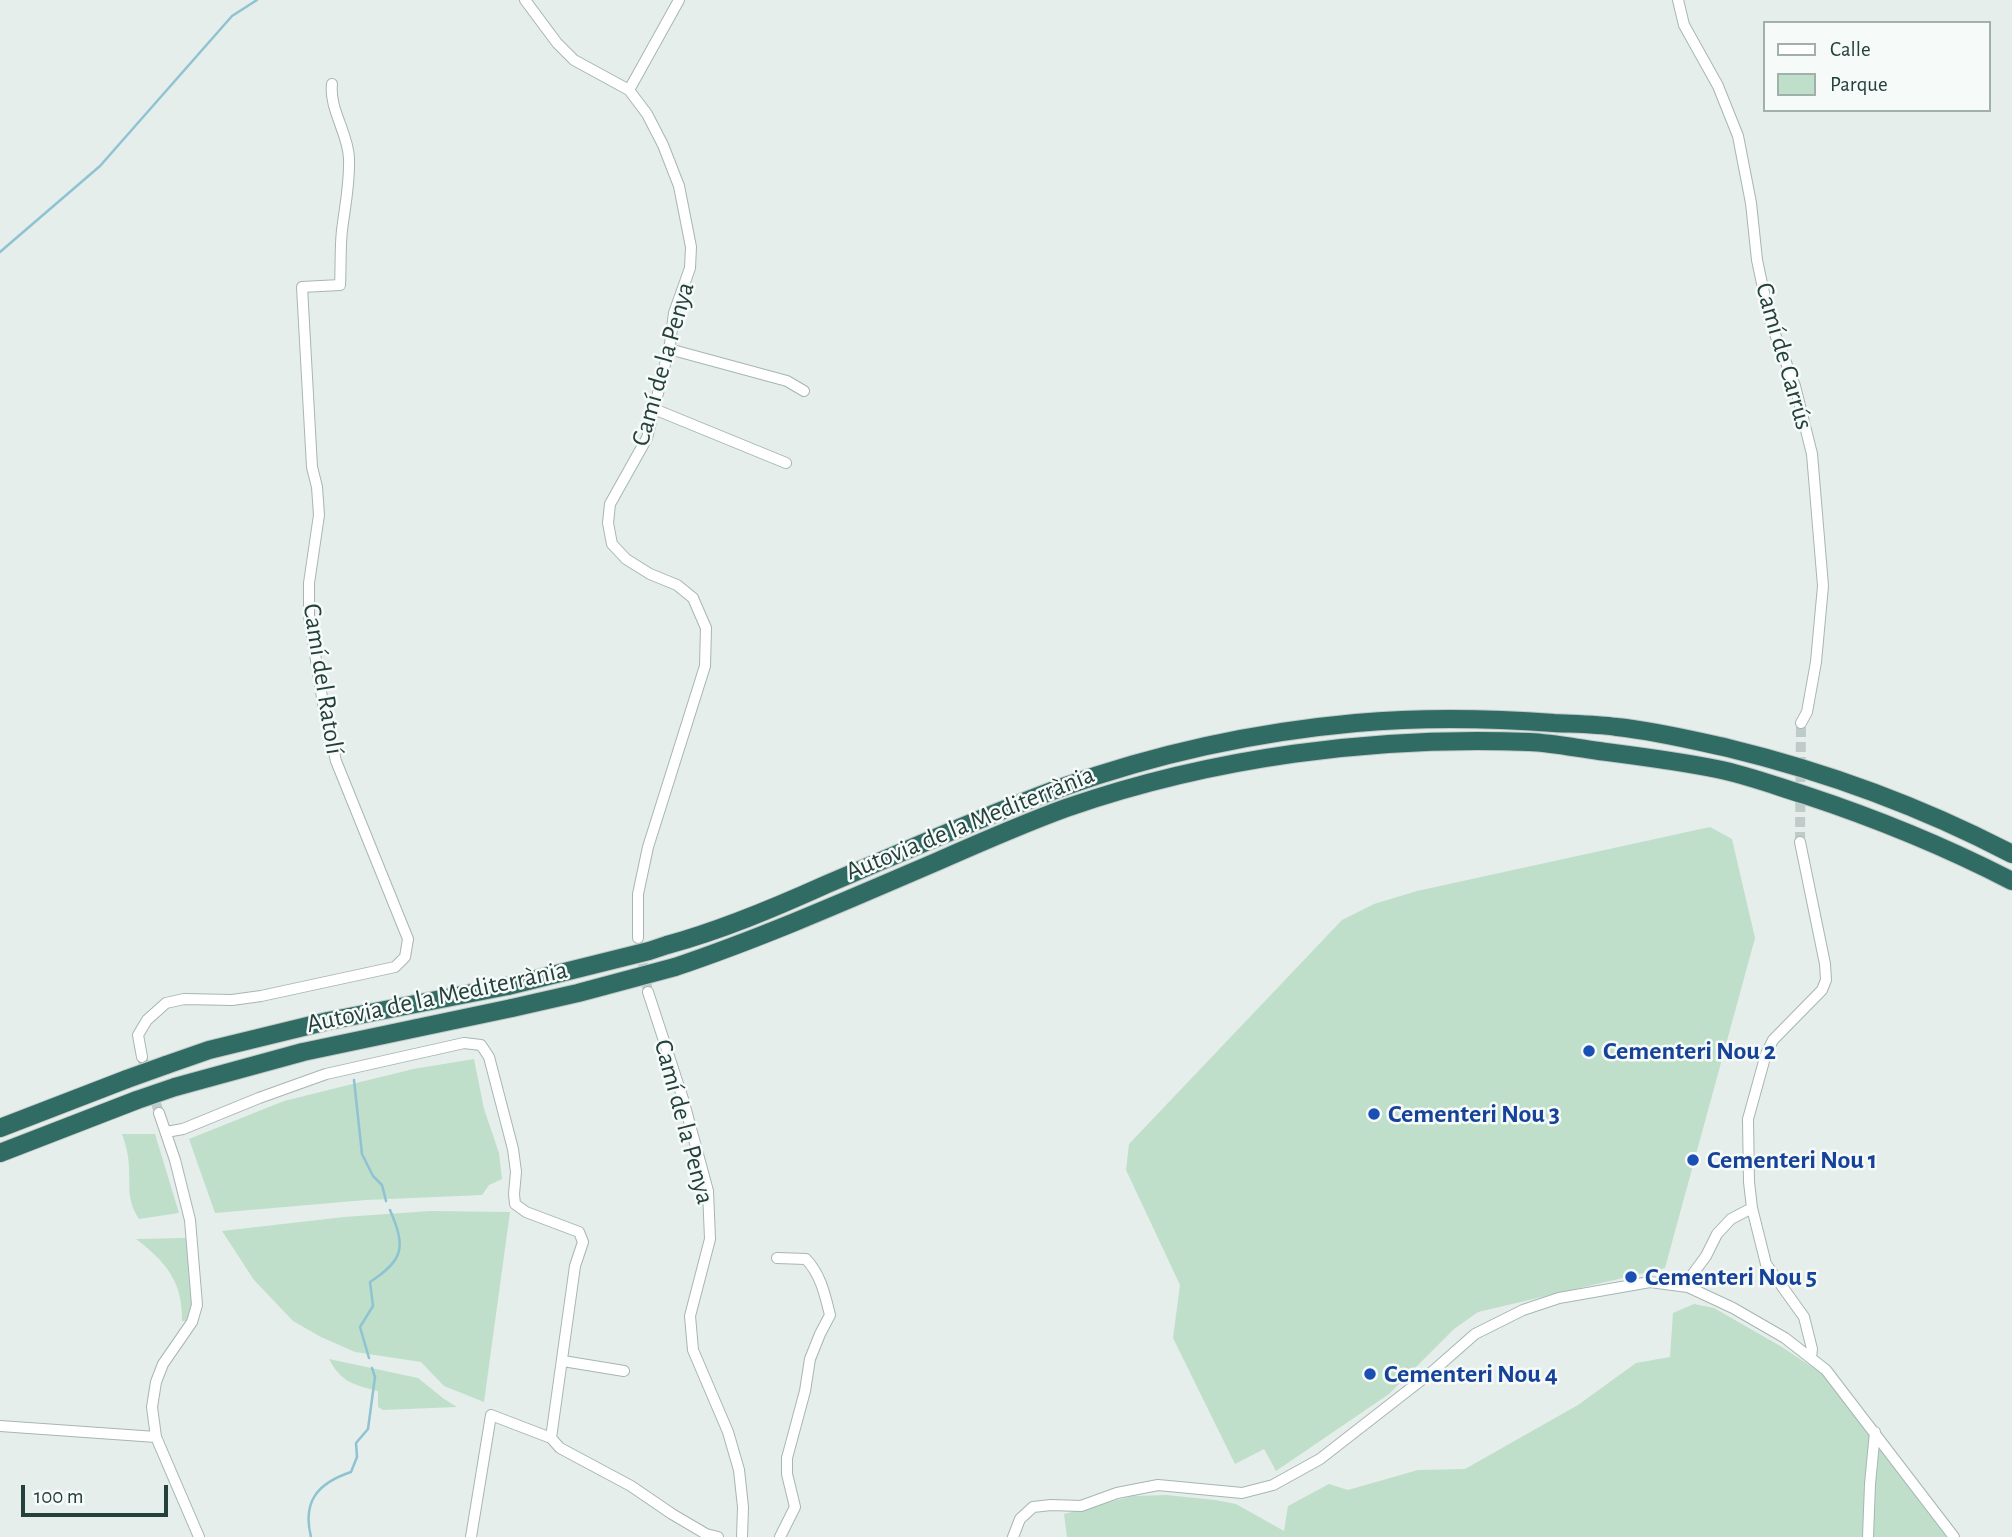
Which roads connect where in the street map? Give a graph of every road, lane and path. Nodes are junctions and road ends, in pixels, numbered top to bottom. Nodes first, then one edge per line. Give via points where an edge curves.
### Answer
1 (525, 0) edge
2 (679, 0) edge
3 (1678, 0) edge
4 (332, 84) dead end
5 (629, 90) junction
6 (669, 349) junction
7 (804, 391) dead end
8 (654, 409) junction
9 (786, 463) dead end
10 (1801, 723) tunnel mouth
11 (1800, 842) tunnel mouth
12 (2012, 854) edge
13 (2012, 881) edge
14 (638, 939) tunnel mouth
15 (648, 992) tunnel mouth
16 (141, 1052) tunnel mouth
17 (159, 1113) tunnel mouth
18 (0, 1128) edge
19 (166, 1132) junction
20 (0, 1153) edge
21 (1752, 1208) junction
22 (777, 1258) dead end
23 (1688, 1287) junction
24 (1811, 1358) junction
25 (563, 1361) junction
26 (624, 1371) dead end
27 (0, 1426) edge
28 (1875, 1432) junction
29 (156, 1437) junction
30 (551, 1438) junction
31 (199, 1537) edge
32 (471, 1537) edge
33 (718, 1537) edge
34 (742, 1537) edge
35 (780, 1537) edge
36 (1013, 1537) edge
37 (1868, 1537) edge
38 (1954, 1537) edge

1 - 5 street, Camí de la Penya via 573,60
2 - 5 street
3 - 10 street, Camí de Carrús via 1684,25 1718,86 1738,136 1770,321 1796,386 1812,454 1823,586 1816,662
4 - 16 street, Camí del Ratolí via 331,97 349,155 340,285 302,287 319,515 309,616 336,761 408,939 405,957 395,967 376,973 261,996 166,1003 138,1035
5 - 6 street, Camí de la Penya via 663,145 679,186 691,247
6 - 7 street via 787,381
6 - 8 street, Camí de la Penya
8 - 9 street
8 - 14 street, Camí de la Penya via 647,438 610,504 612,544 626,559 693,598 706,628 705,666 649,847 638,894
11 - 21 street via 1826,981 1766,1054 1748,1119
12 - 18 highway, Autovia de la Mediterrània, bridge via 1914,807 1821,774 1664,734 1454,718 1356,723 1222,743 1130,766 1005,809 697,937 508,985 209,1050
13 - 20 highway, Autovia de la Mediterrània, bridge via 1884,822 1720,770 1533,743 1378,743 1295,753 1231,764 1065,808 804,919 675,967 578,993 303,1052 175,1087
15 - 34 street, Camí de la Penya via 708,1191 710,1239 690,1316 693,1350 739,1470
17 - 19 street
19 - 25 street via 326,1074 464,1043 481,1045 489,1057 513,1149 515,1204 579,1231 583,1242 575,1266
19 - 29 street via 190,1220 197,1305 156,1382 152,1407
21 - 23 street via 1731,1219 1717,1234
21 - 24 street via 1766,1264 1804,1317
22 - 35 street via 806,1259 816,1269 830,1315 810,1359 787,1458 795,1507
23 - 24 street via 1785,1338
23 - 36 street via 1650,1282 1559,1298 1522,1310 1475,1334 1320,1459 1273,1485 1242,1493 1158,1485 1081,1506 1033,1507 1020,1519
24 - 28 street
25 - 26 street
25 - 30 street
27 - 29 street
28 - 37 street
28 - 38 street
29 - 31 street
30 - 32 street via 491,1415
30 - 33 street via 560,1448

